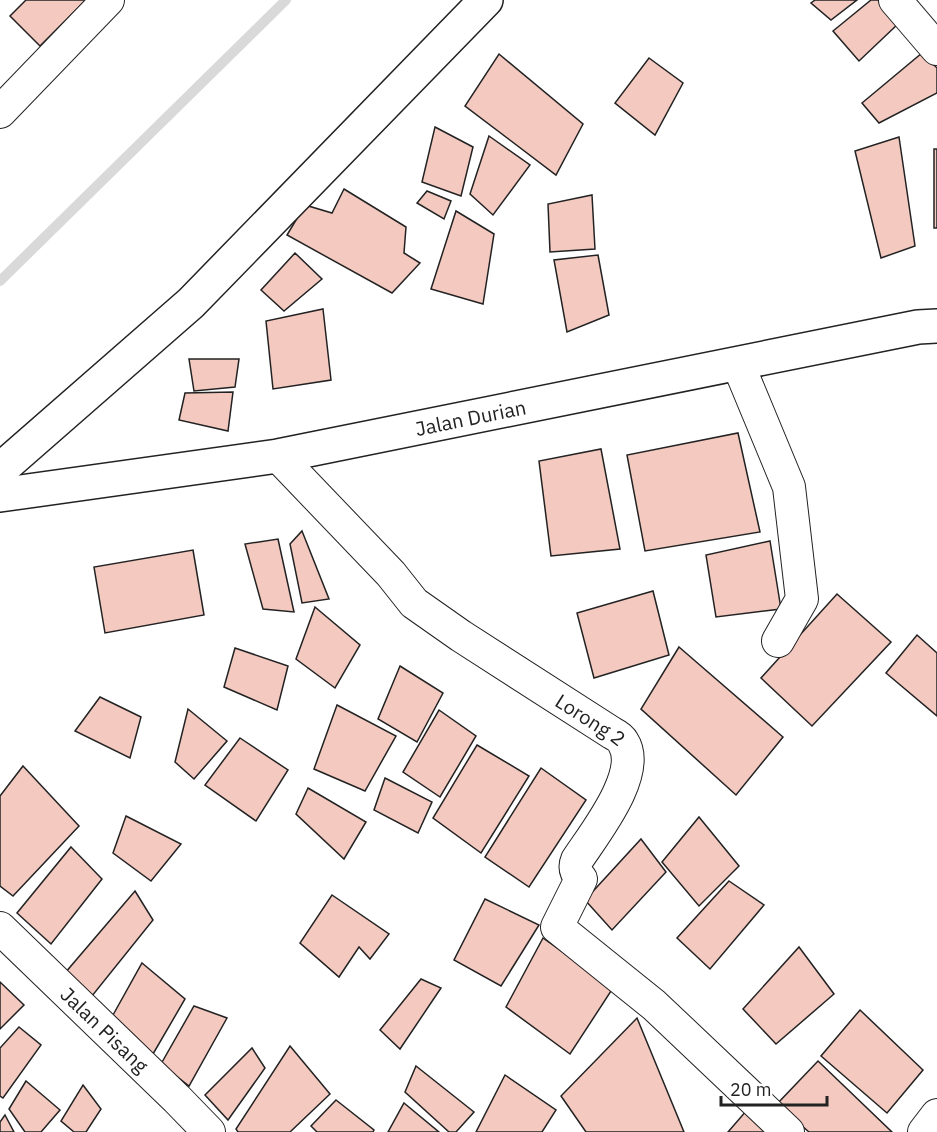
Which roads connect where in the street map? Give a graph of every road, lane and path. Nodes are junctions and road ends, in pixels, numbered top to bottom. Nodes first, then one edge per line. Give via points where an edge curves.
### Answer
1 (108, 0) edge
2 (486, 0) edge
3 (895, 0) edge
4 (937, 49) edge
5 (0, 112) edge
6 (937, 326) edge
7 (738, 364) junction
8 (278, 456) junction
9 (0, 470) edge
10 (0, 495) edge
11 (778, 641) dead end
12 (0, 928) edge
13 (937, 1115) edge
14 (208, 1132) edge
15 (788, 1132) edge
16 (924, 1132) edge

1 - 5 street
2 - 9 street via 191,303
3 - 4 street
6 - 7 street, Jalan Durian
7 - 8 street, Jalan Durian
7 - 11 street via 789,488 802,599
8 - 10 street, Jalan Durian
8 - 15 street, Lorong 2 via 414,603 623,742 628,768 611,809 575,863 581,879 557,927 654,1005
12 - 14 street, Jalan Pisang
13 - 16 street

